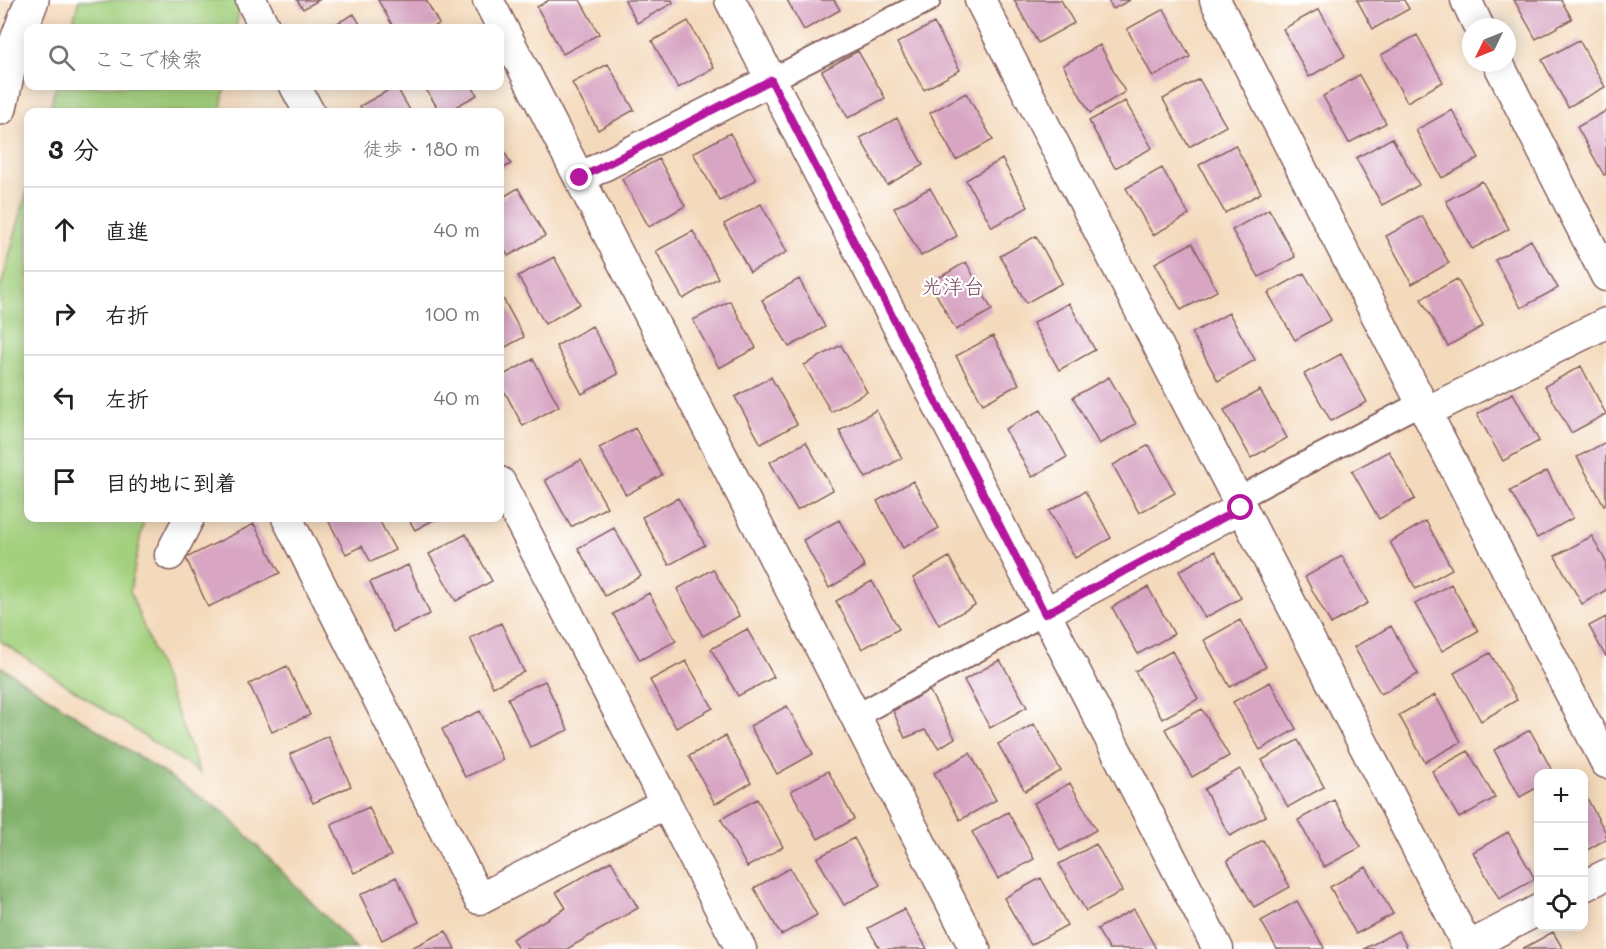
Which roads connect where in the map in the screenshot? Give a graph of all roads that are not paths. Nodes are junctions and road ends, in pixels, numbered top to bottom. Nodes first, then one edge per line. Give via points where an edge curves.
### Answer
1 (32, 0) edge
2 (250, 0) edge
3 (488, 0) edge
4 (730, 0) edge
5 (929, 0) edge
6 (980, 0) edge
7 (1215, 0) edge
8 (1466, 0) edge
9 (1475, 18) edge
10 (263, 24) edge
11 (500, 24) edge
12 (504, 31) edge
13 (1503, 72) edge
14 (771, 80) junction
15 (297, 90) edge
16 (0, 108) edge
17 (307, 108) edge
18 (580, 178) junction
19 (1606, 276) edge
20 (1606, 323) edge
21 (1424, 407) junction
22 (504, 490) edge
23 (1239, 503) junction
24 (187, 522) edge
25 (289, 522) edge
26 (170, 555) dead end
27 (1045, 614) junction
28 (856, 716) junction
29 (1606, 764) edge
30 (666, 803) junction
31 (1606, 874) edge
32 (1588, 884) edge
33 (1534, 913) edge
34 (1469, 948) edge
35 (741, 949) edge
36 (975, 949) edge
37 (1218, 949) edge

1 - 16 street via 12,53
2 - 10 street
3 - 11 street
4 - 14 street
5 - 14 street
6 - 23 street
7 - 21 street
8 - 9 street
12 - 18 street
13 - 19 street
14 - 18 street
14 - 27 street
15 - 17 street
18 - 28 street
20 - 21 street
21 - 23 street
21 - 29 street
22 - 30 street
23 - 27 street
23 - 34 street
24 - 26 street
25 - 30 street via 479,899
27 - 28 street
27 - 37 street
28 - 36 street
30 - 35 street
31 - 32 street
33 - 34 street

